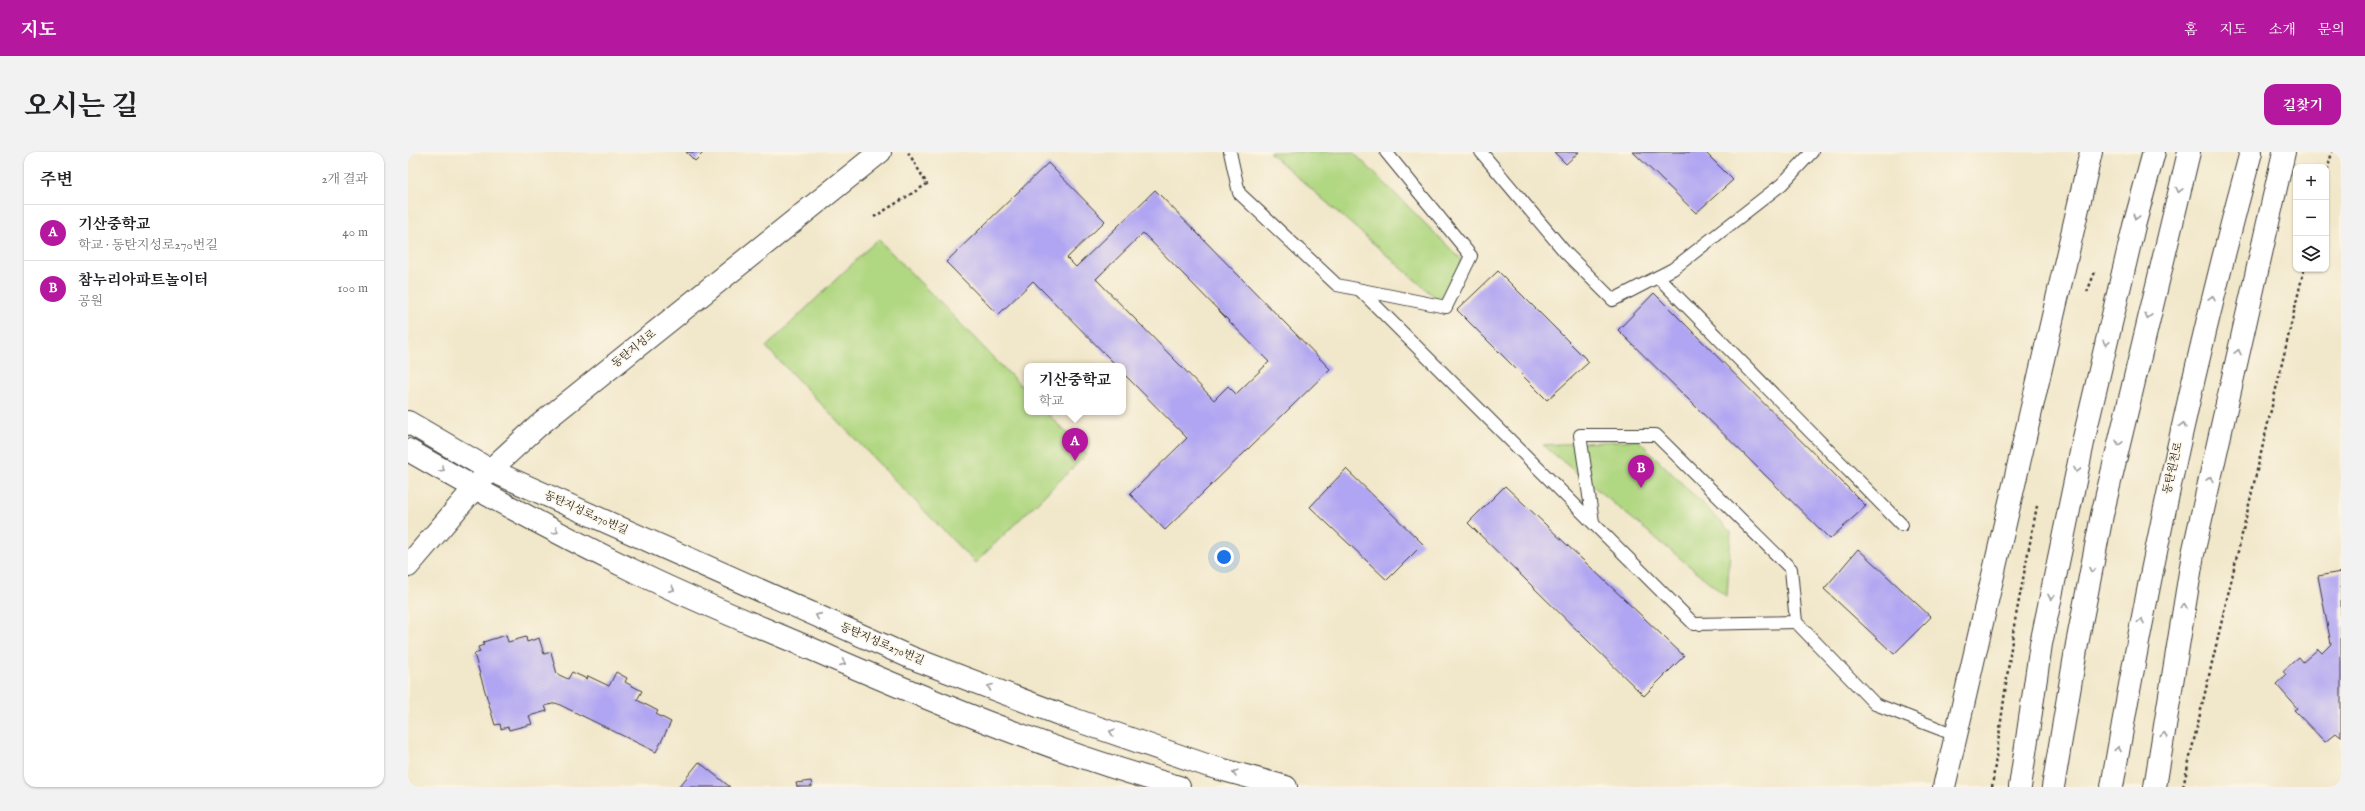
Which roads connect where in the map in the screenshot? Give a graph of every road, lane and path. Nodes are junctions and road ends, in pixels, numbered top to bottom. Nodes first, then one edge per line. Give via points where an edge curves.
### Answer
1 (880, 152) edge
2 (908, 152) edge
3 (1230, 152) edge
4 (1386, 152) edge
5 (1481, 152) edge
6 (1812, 152) edge
7 (2091, 152) edge
8 (2154, 152) edge
9 (2189, 152) edge
10 (2251, 152) edge
11 (2284, 152) edge
12 (2332, 152) edge
13 (2329, 164) edge
14 (874, 217) dead end
15 (2303, 272) edge
16 (1658, 277) junction
17 (1360, 290) junction
18 (408, 422) edge
19 (408, 450) edge
20 (490, 470) junction
21 (474, 488) junction
22 (1592, 522) junction
23 (1902, 525) dead end
24 (408, 566) edge
25 (1796, 622) junction
26 (1958, 736) junction
27 (1179, 787) edge
28 (1286, 787) edge
29 (1944, 787) edge
30 (2020, 787) edge
31 (2053, 787) edge
32 (2112, 787) edge
33 (2155, 787) edge
34 (2183, 787) edge

1 - 20 main road, 동탄지성로 via 538,426
2 - 14 path via 927,184
3 - 17 lane via 1239,193 1337,285
4 - 17 lane via 1471,256 1446,307
5 - 16 lane via 1565,252 1613,300
6 - 16 lane via 1782,184 1673,269
7 - 26 main road
8 -> 30 main road via 2084,438 2041,644
9 -> 31 main road via 2102,516
32 -> 10 main road, 동탄원천로 via 2133,658 2159,529 2217,280
33 -> 11 main road via 2193,554
12 - 13 path
15 - 34 path
16 - 23 lane
17 - 22 lane
18 - 20 main road, 동탄지성로270번길
19 -> 21 main road
20 - 21 main road, 동탄지성로
28 -> 20 main road, 동탄지성로270번길 via 1209,766 1067,717 912,658
21 - 24 main road, 동탄지성로
21 -> 27 main road via 632,570 896,685 1112,768
22 - 25 lane via 1694,624
22 - 25 lane via 1580,435 1656,434 1791,569
25 - 26 lane via 1875,704
26 - 29 main road

